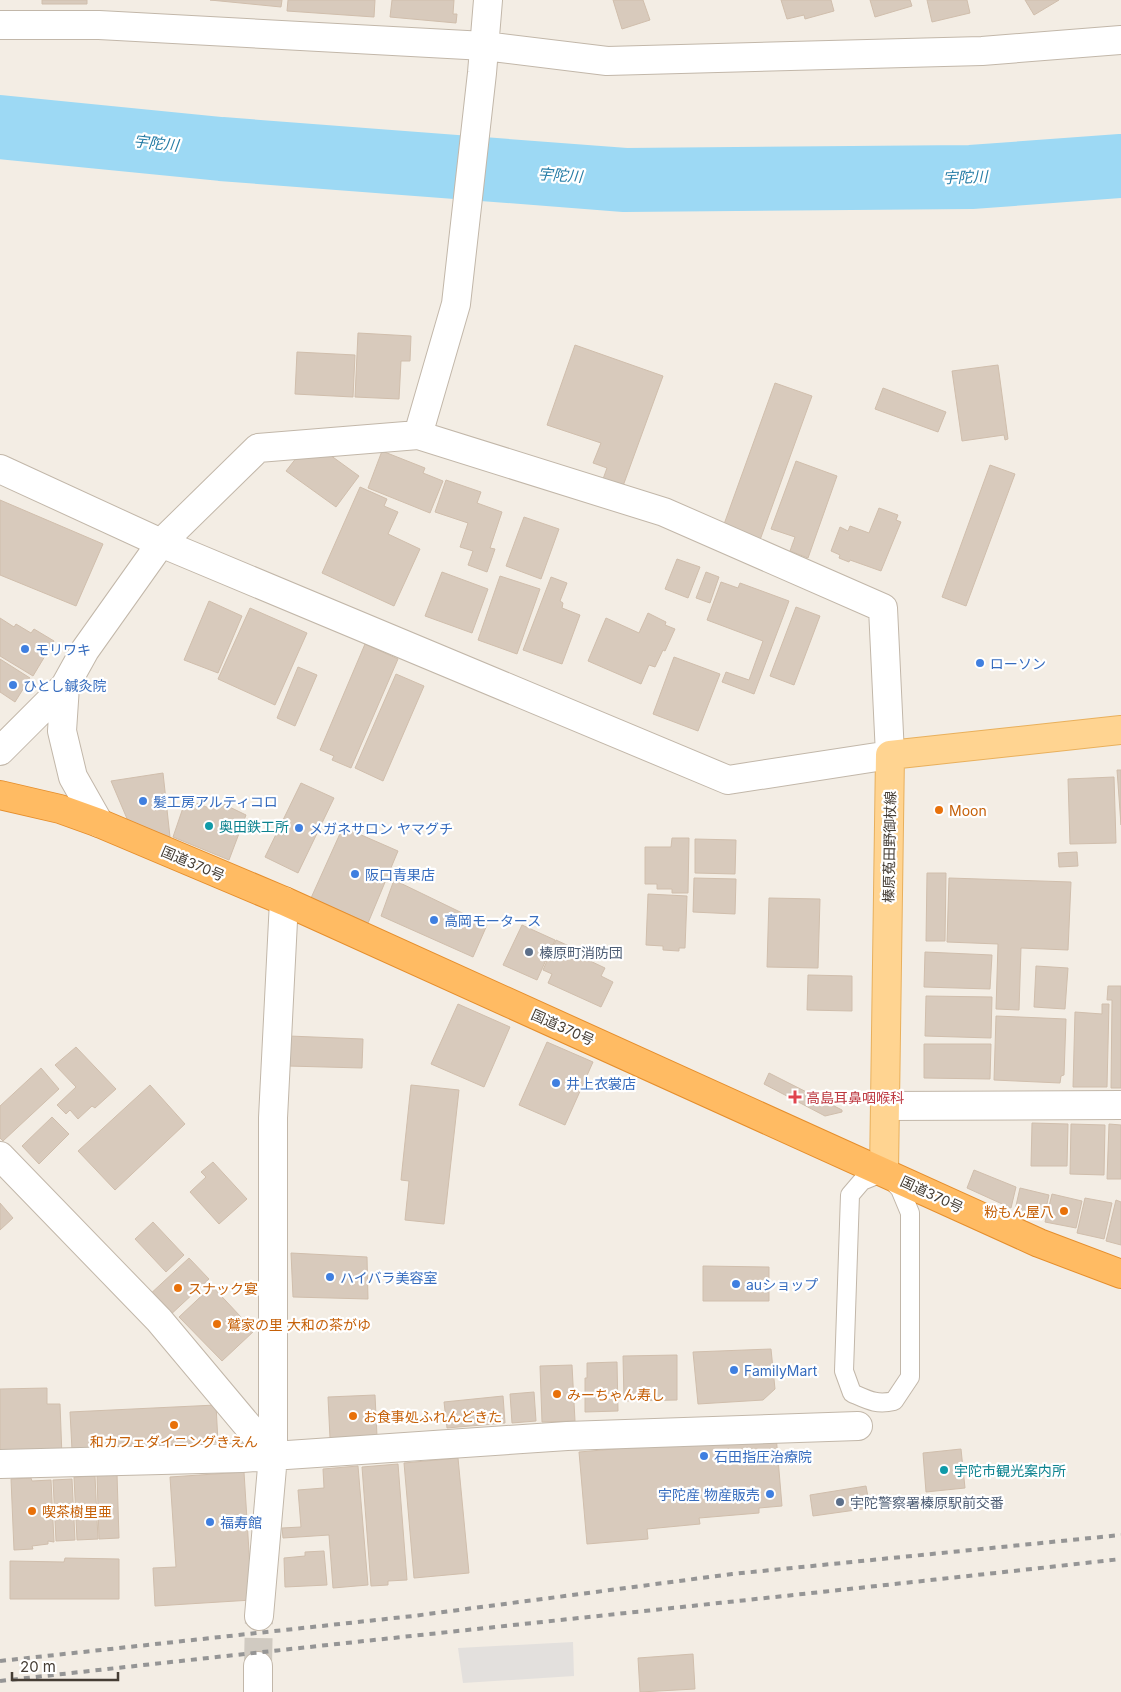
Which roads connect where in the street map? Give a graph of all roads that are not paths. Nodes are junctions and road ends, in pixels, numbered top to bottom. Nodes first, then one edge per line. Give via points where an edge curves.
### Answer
1 (488, 0) edge
2 (0, 25) edge
3 (1121, 40) edge
4 (484, 46) junction
5 (418, 435) junction
6 (0, 470) edge
7 (162, 543) junction
8 (65, 686) junction
9 (1121, 730) edge
10 (0, 751) edge
11 (890, 755) junction
12 (0, 795) edge
13 (99, 823) junction
14 (284, 901) junction
15 (1121, 1105) edge
16 (885, 1106) junction
17 (0, 1156) edge
18 (884, 1172) junction
19 (1121, 1274) edge
20 (882, 1404) junction
21 (858, 1426) joint
22 (273, 1456) junction
23 (0, 1464) edge
24 (259, 1616) tunnel mouth

1 - 4 street
2 - 4 street via 99,25
3 - 4 street via 982,51 607,61
4 - 5 street via 456,304
5 - 7 street via 258,448
5 - 11 street via 664,512 883,608
6 - 7 street
7 - 8 street via 106,618
7 - 11 street via 728,780
8 - 10 street
8 - 13 street via 62,730 73,777
9 - 11 main road
11 - 16 main road, 榛原菟田野御杖線
12 - 13 highway, 国道370号 via 60,809
13 - 14 highway, 国道370号
14 - 18 highway, 国道370号
14 - 22 street via 273,1118
15 - 16 street
16 - 18 main road, 榛原菟田野御杖線
17 - 22 street via 159,1320
18 - 19 highway, 国道370号 via 1039,1243
18 - 20 lane via 900,1189 910,1213 910,1377 894,1402
18 - 20 lane via 862,1181 850,1195 844,1371 852,1393
20 - 21 lane
21 - 22 street via 568,1436
22 - 23 street
22 - 24 street

